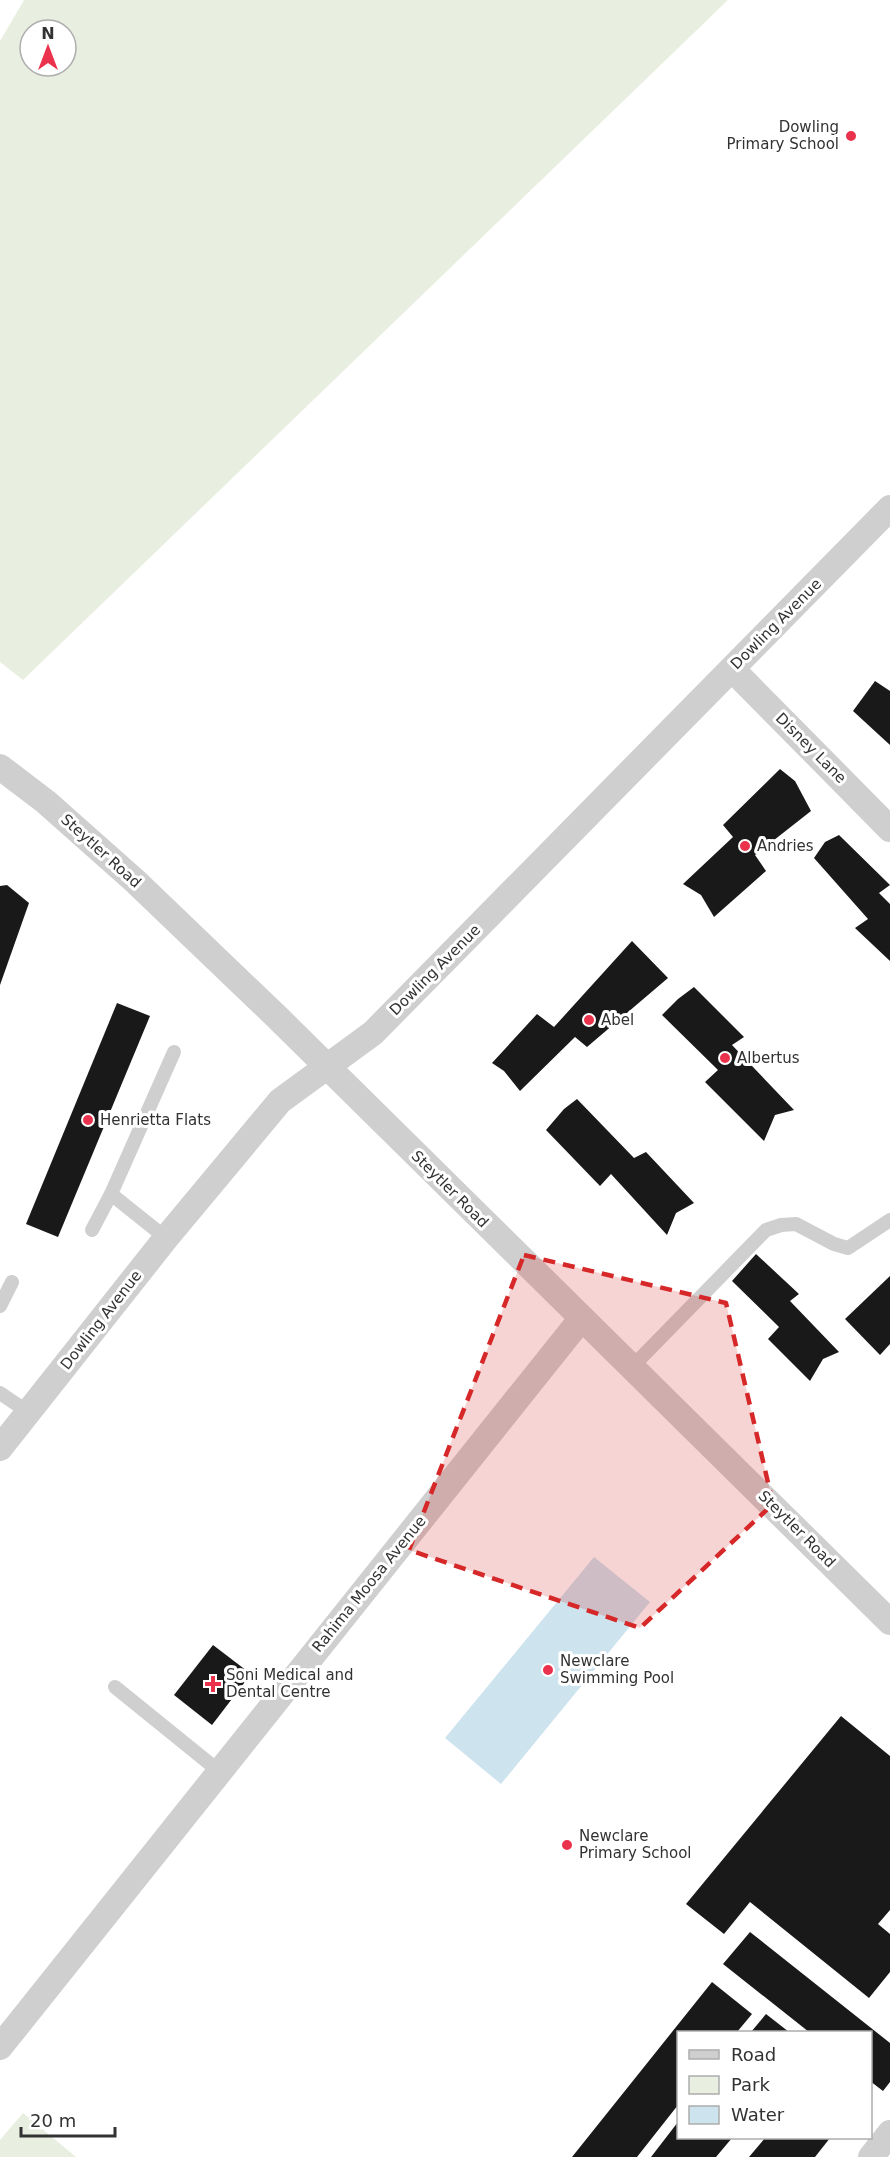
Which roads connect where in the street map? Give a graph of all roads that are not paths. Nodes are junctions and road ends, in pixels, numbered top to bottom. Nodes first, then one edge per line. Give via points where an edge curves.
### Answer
1 (890, 508) edge
2 (732, 669) junction
3 (0, 767) edge
4 (890, 829) edge
5 (174, 1052) dead end
6 (327, 1067) junction
7 (111, 1194) junction
8 (890, 1220) edge
9 (92, 1230) dead end
10 (166, 1238) junction
11 (12, 1282) dead end
12 (0, 1306) edge
13 (581, 1319) junction
14 (632, 1367) junction
15 (0, 1393) edge
16 (28, 1413) junction
17 (0, 1448) edge
18 (890, 1622) edge
19 (115, 1687) dead end
20 (219, 1772) junction
21 (0, 2047) edge
22 (890, 2133) edge
23 (871, 2157) edge

1 - 2 street, Dowling Avenue
2 - 4 street, Disney Lane
2 - 6 street, Dowling Avenue via 378,1028
3 - 6 street, Steytler Road via 135,881
5 - 7 lane
6 - 10 street, Dowling Avenue via 280,1101
6 - 13 street, Steytler Road
7 - 9 lane
7 - 10 lane
8 - 14 lane via 848,1248 796,1224 766,1230
10 - 16 street, Dowling Avenue
11 - 12 lane
13 - 14 street, Steytler Road
13 - 20 street, Rahima Moosa Avenue
14 - 18 street, Steytler Road
15 - 16 lane
16 - 17 street, Dowling Avenue
19 - 20 lane
20 - 21 street, Rahima Moosa Avenue
22 - 23 street

